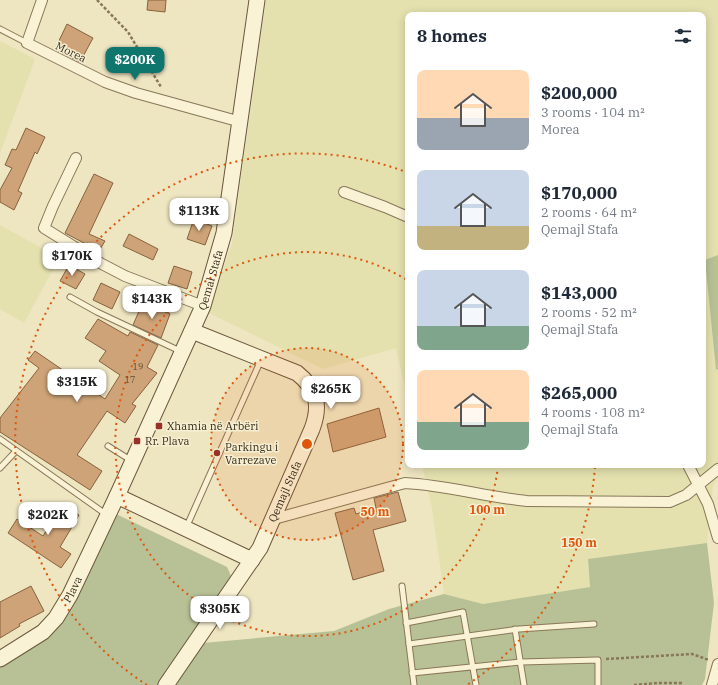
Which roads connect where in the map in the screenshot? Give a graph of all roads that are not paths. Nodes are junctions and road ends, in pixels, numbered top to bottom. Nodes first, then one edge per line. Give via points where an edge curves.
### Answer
1 (42, 0) edge
2 (257, 0) edge
3 (0, 29) edge
4 (27, 43) junction
5 (242, 122) junction
6 (76, 158) dead end
7 (344, 192) dead end
8 (405, 217) edge
9 (70, 297) dead end
10 (203, 306) junction
11 (192, 331) junction
12 (182, 352) junction
13 (262, 358) junction
14 (0, 439) edge
15 (108, 446) dead end
16 (16, 450) junction
17 (133, 462) junction
18 (0, 468) edge
19 (690, 468) edge
20 (718, 469) edge
21 (700, 485) junction
22 (117, 496) junction
23 (108, 516) junction
24 (274, 519) junction
25 (186, 529) junction
26 (718, 538) edge
27 (252, 560) junction
28 (402, 586) dead end
29 (406, 623) junction
30 (594, 624) dead end
31 (515, 630) junction
32 (467, 636) junction
33 (408, 644) junction
34 (0, 659) edge
35 (521, 662) junction
36 (718, 665) edge
37 (472, 666) junction
38 (412, 673) junction
39 (166, 685) edge
40 (414, 685) edge
41 (476, 685) edge
42 (524, 685) edge
43 (598, 685) edge
44 (712, 685) edge

1 - 4 street
2 - 5 street, Qemal Stafa
3 - 4 lane, Morea
4 - 5 street, Morea via 105,82 136,94
5 - 10 street, Qemal Stafa via 224,233
6 - 10 street via 44,228 126,276
7 - 8 street
9 - 12 lane
10 - 11 street, Qemal Stafa
11 - 12 street, Qemal Stafa
11 - 13 street, Qemajl Stafa
12 - 17 street, Qemal Stafa
13 - 24 street, Qemajl Stafa via 306,380 313,389 317,409 312,429
13 - 25 lane
14 - 16 lane
15 - 17 lane
16 - 18 lane
16 - 23 lane
17 - 22 street, Qemal Stafa
19 - 21 street
20 - 21 street
21 - 24 street via 680,498 658,503 527,501 405,483
21 - 26 street
22 - 23 street, Plava
22 - 25 street
23 - 34 street, Plava via 70,595 56,618 39,635
24 - 27 street, Qemajl Stafa
25 - 27 street
27 - 39 street, Qemajl Stafa
28 - 29 lane
29 - 32 lane via 463,612
29 - 33 lane
30 - 31 lane
31 - 32 lane
31 - 35 lane
32 - 33 lane
32 - 37 lane
33 - 38 lane
35 - 37 lane
35 - 42 lane
35 - 43 lane via 598,660
36 - 44 street
37 - 38 lane
37 - 41 lane
38 - 40 lane

